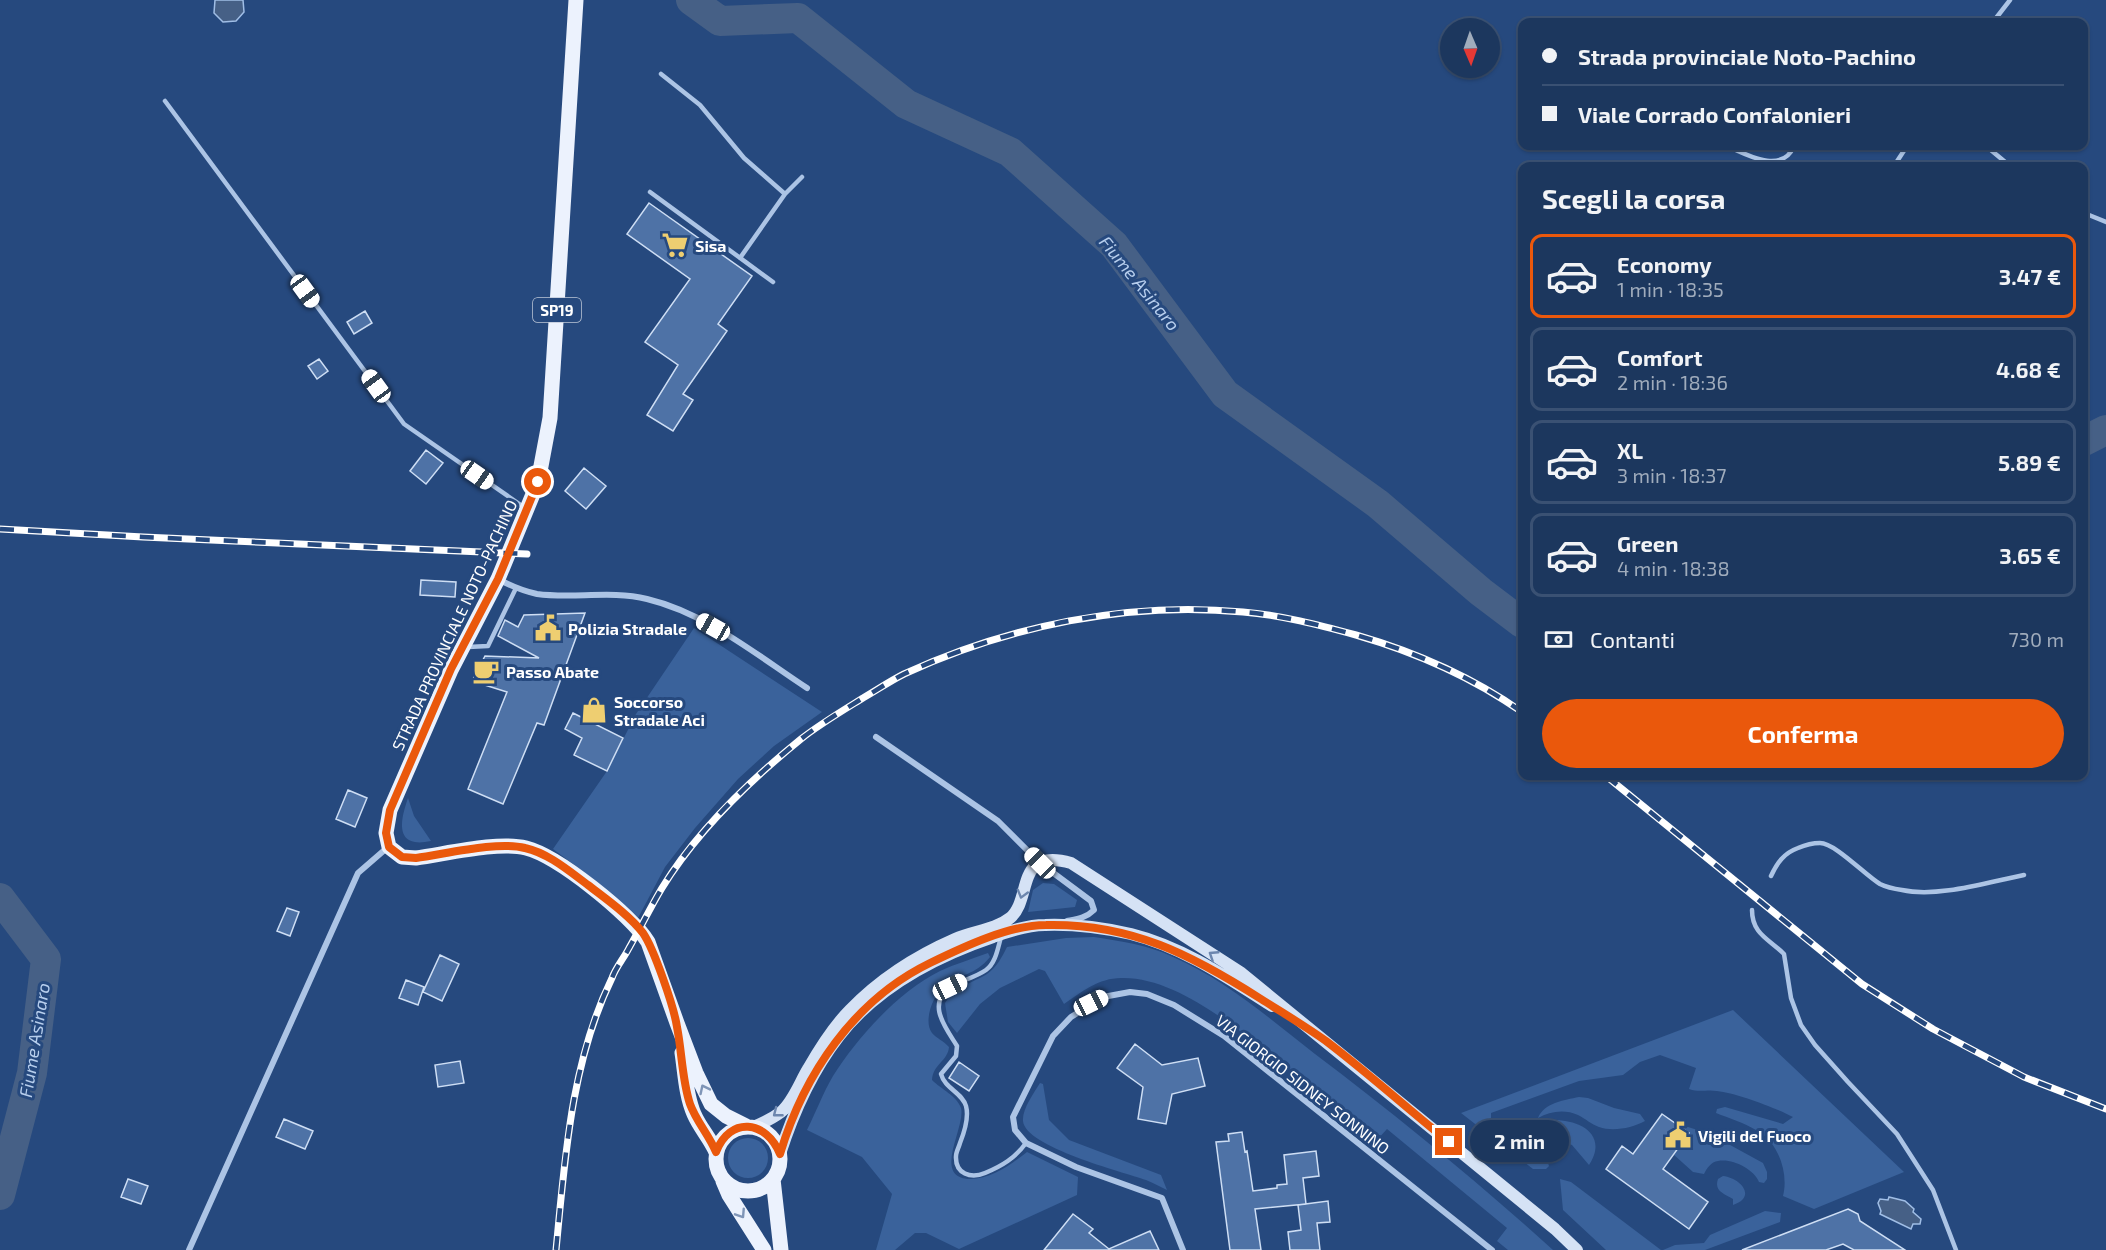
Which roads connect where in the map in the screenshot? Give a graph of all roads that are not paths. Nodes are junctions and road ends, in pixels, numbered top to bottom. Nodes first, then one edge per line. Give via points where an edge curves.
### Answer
1 (576, 0) edge
2 (2010, 0) edge
3 (1996, 18) edge
4 (661, 74) dead end
5 (165, 101) dead end
6 (1736, 150) edge
7 (1792, 150) edge
8 (1991, 150) edge
9 (2005, 162) edge
10 (802, 177) dead end
11 (651, 192) dead end
12 (784, 194) junction
13 (2088, 215) edge
14 (2106, 222) edge
15 (740, 258) junction
16 (773, 282) dead end
17 (527, 509) junction
18 (498, 579) junction
19 (516, 588) junction
20 (462, 647) junction
21 (807, 688) dead end
22 (876, 736) dead end
23 (389, 847) junction
24 (1040, 863) junction
25 (2024, 875) dead end
26 (1770, 876) dead end
27 (1752, 910) dead end
28 (1045, 925) junction
29 (1001, 934) junction
30 (677, 1023) junction
31 (1326, 1041) junction
32 (750, 1126) junction
33 (1026, 1143) junction
34 (716, 1152) junction
35 (780, 1154) junction
36 (720, 1176) junction
37 (774, 1179) junction
38 (189, 1250) edge
39 (764, 1250) edge
40 (782, 1250) edge
41 (1183, 1250) edge
42 (1492, 1250) edge
43 (1577, 1250) edge
44 (1956, 1250) edge

1 - 17 main road, STRADA PROVINCIALE NOTO-PACHINO / SP19 via 550,418 538,482
2 - 3 lane
4 - 12 lane via 700,105 744,158
5 - 17 lane via 404,424
6 - 7 lane via 1769,161 1780,160
8 - 9 lane
10 - 12 lane
11 - 15 lane
12 - 15 lane
13 - 14 lane
15 - 16 lane
17 - 18 main road, STRADA PROVINCIALE NOTO-PACHINO / SP19
18 - 19 street
18 - 20 main road, STRADA PROVINCIALE NOTO-PACHINO / SP19
19 - 20 lane via 488,646
19 - 21 street via 538,594 645,598 669,605 729,637
20 - 23 main road, STRADA PROVINCIALE NOTO-PACHINO / SP19 via 390,810 386,833
22 - 24 street via 998,821
23 - 30 main road via 402,857 416,858 509,846 543,854 596,891 642,932
23 - 38 street via 358,873
24 - 28 street via 1094,905 1094,910 1082,918
31 -> 24 main road via 1240,972 1071,864 1049,860
24 -> 32 main road via 1031,871 1012,917 910,961 874,989 832,1031 782,1111
25 - 26 lane via 1962,888 1904,891 1881,884 1822,843 1791,850 1777,862
27 - 44 lane via 1756,931 1784,954 1791,998 1801,1025 1897,1134 1933,1190
28 - 29 main road
28 - 31 main road via 1131,934 1166,946 1232,980
29 - 33 lane via 987,969 950,987 941,999 942,1024 957,1046 956,1056 941,1074 967,1107 956,1155 962,1173 980,1175 1000,1167
29 - 35 main road via 915,970 856,1018 838,1037 801,1099
32 -> 30 main road via 726,1116 711,1104
30 - 34 main road via 689,1102
31 - 43 main road
32 - 34 main road via 727,1134
32 - 35 main road via 766,1131
33 - 41 street via 1076,1167 1162,1198
33 - 42 street, VIA GIORGIO SIDNEY SONNINO via 1015,1130 1012,1117 1053,1036 1071,1017 1103,997 1130,992 1147,994 1174,1005 1224,1036
34 - 36 main road
35 - 37 main road via 780,1167
36 - 37 main road via 740,1191 764,1188
36 -> 39 main road
37 - 40 main road

